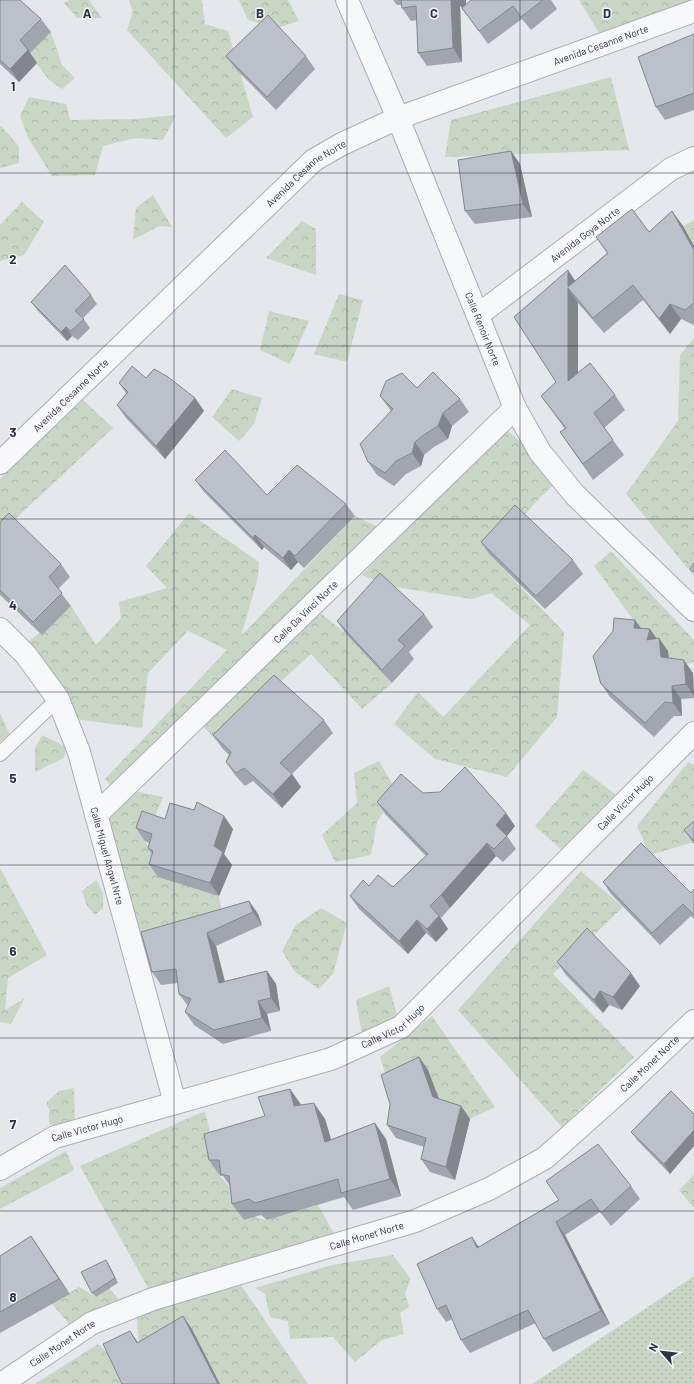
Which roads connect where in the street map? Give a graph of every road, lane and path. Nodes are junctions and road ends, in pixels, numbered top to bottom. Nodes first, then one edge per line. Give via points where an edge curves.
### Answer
1 (347, 0) edge
2 (694, 11) edge
3 (398, 118) junction
4 (694, 158) edge
5 (478, 315) junction
6 (515, 408) junction
7 (0, 463) edge
8 (694, 610) edge
9 (0, 629) edge
10 (58, 699) junction
11 (694, 733) edge
12 (0, 754) edge
13 (96, 815) junction
14 (694, 1021) edge
15 (175, 1103) junction
16 (0, 1169) edge
17 (1, 1384) edge

1 - 3 street, Calle Renoir Norte
2 - 3 street, Avenida Cesanne Norte
3 - 5 street, Calle Renoir Norte
3 - 7 street, Avenida Cesanne Norte via 314,160
4 - 5 street, Avenida Goya Norte via 671,169
5 - 6 street, Calle Renoir Norte
6 - 8 street, Calle Renoir Norte via 540,452 575,495
6 - 13 street, Calle Da Vinci Norte
9 - 10 street, Calle Miguel Angwl Nrte via 26,655
10 - 12 lane
10 - 13 street, Calle Miguel Angwl Nrte via 79,752
11 - 15 street, Calle Victor Hugo via 401,1027 331,1059
13 - 15 street, Calle Miguel Angwl Nrte
14 - 17 street, Calle Monet Norte via 545,1158 489,1189 415,1221 153,1299 99,1320
15 - 16 street, Calle Victor Hugo via 55,1137

